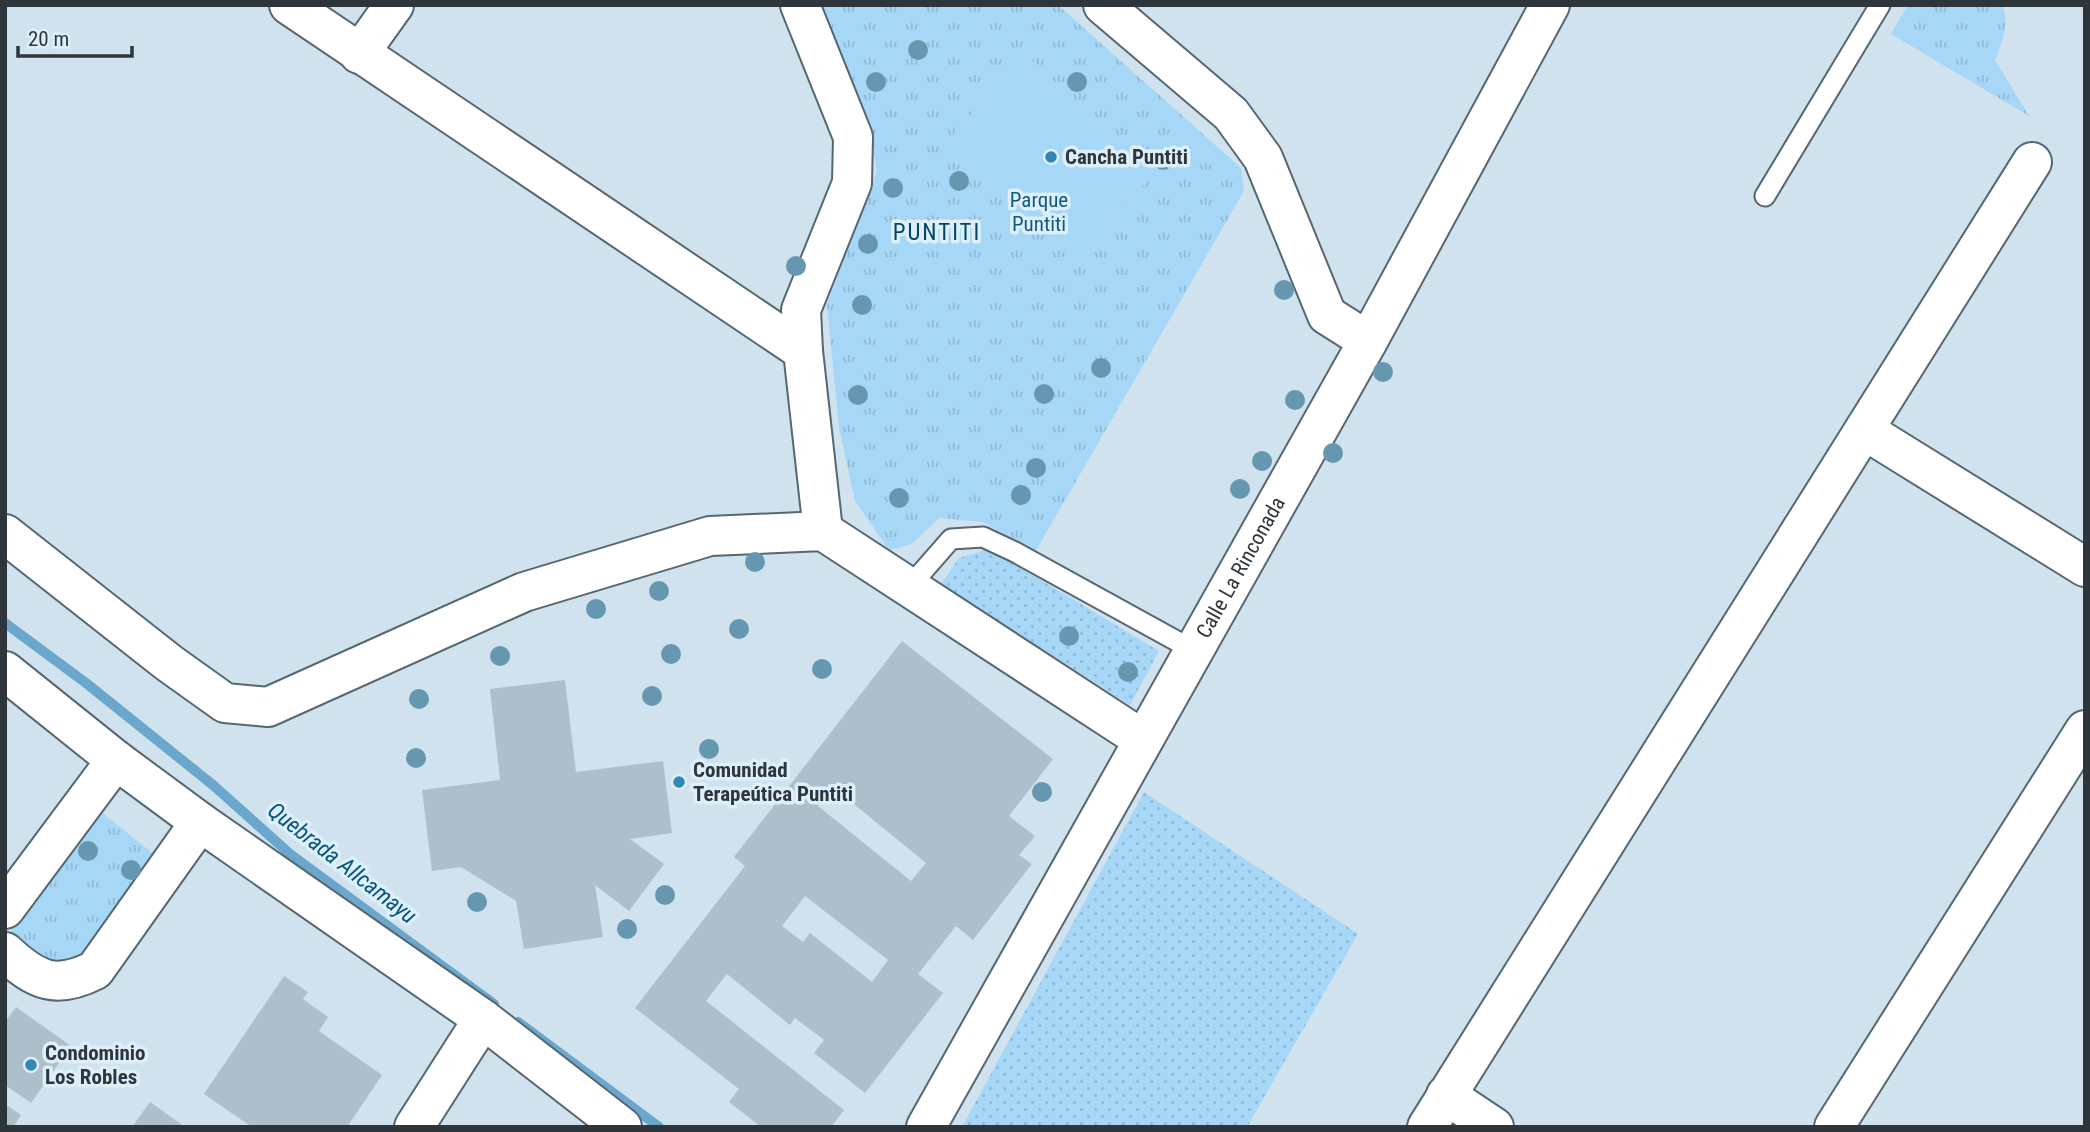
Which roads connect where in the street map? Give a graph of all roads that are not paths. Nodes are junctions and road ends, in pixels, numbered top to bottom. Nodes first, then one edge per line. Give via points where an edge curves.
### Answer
1 (289, 5) edge
2 (394, 5) edge
3 (800, 5) edge
4 (1103, 5) edge
5 (1550, 5) edge
6 (1880, 5) edge
7 (359, 54) junction
8 (2032, 162) dead end
9 (1765, 196) dead end
10 (1368, 341) junction
11 (803, 351) junction
12 (1864, 430) junction
13 (824, 531) junction
14 (5, 534) edge
15 (2085, 567) edge
16 (909, 587) junction
17 (1193, 650) junction
18 (5, 671) edge
19 (2085, 730) edge
20 (1142, 740) junction
21 (116, 760) junction
22 (200, 822) junction
23 (5, 909) edge
24 (8, 960) edge
25 (483, 1018) junction
26 (1436, 1111) edge
27 (414, 1127) edge
28 (622, 1127) edge
29 (926, 1127) edge
30 (1494, 1127) edge
31 (1834, 1127) edge

1 - 7 street
2 - 7 street
3 - 11 street via 853,137 852,183 801,310
4 - 10 street via 1231,114 1263,158 1327,315
5 - 10 street, Calle La Rinconada
6 - 9 lane
7 - 11 street
8 - 12 street
10 - 17 street, Calle La Rinconada
11 - 13 street
12 - 15 street
12 - 26 street
13 - 14 street via 710,536 524,592 268,707 225,703
13 - 16 street
16 - 17 lane via 951,539 983,537
16 - 20 street
17 - 20 street, Calle La Rinconada
18 - 21 street
19 - 31 street
20 - 29 street, Calle La Rinconada
21 - 22 street
21 - 23 street
22 - 24 street via 94,970 75,980 52,981
22 - 25 street
25 - 27 street
25 - 28 street
26 - 30 street

